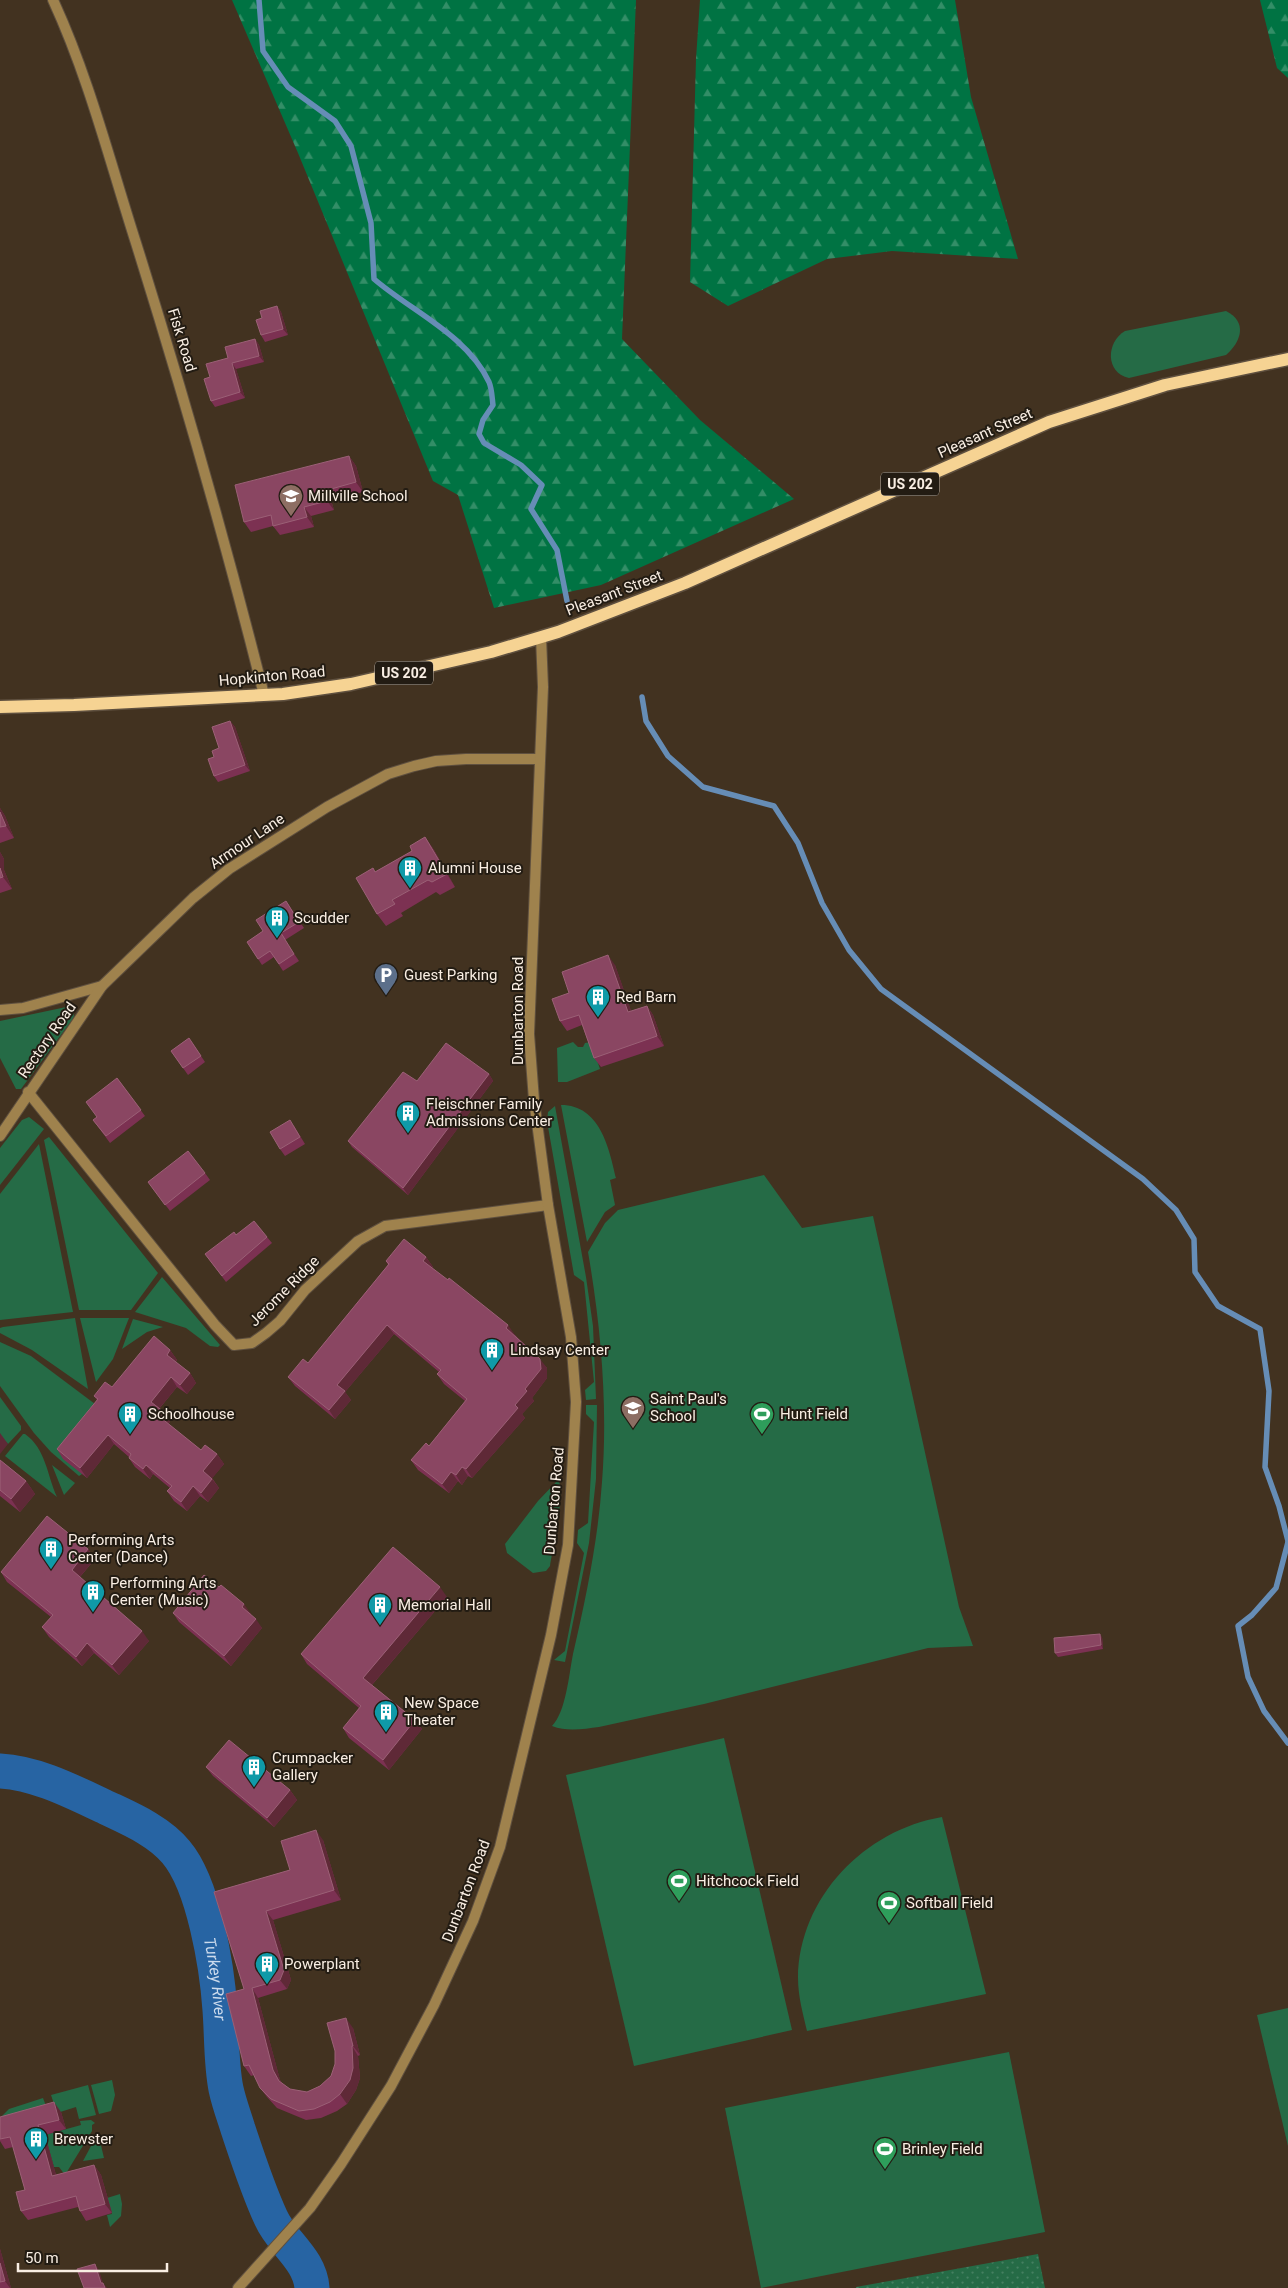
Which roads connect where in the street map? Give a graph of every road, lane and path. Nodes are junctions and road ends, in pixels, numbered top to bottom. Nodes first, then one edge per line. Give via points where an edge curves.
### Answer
1 (53, 0) edge
2 (1288, 359) edge
3 (540, 637) junction
4 (264, 695) junction
5 (0, 707) edge
6 (540, 759) junction
7 (102, 986) junction
8 (0, 1010) edge
9 (28, 1092) junction
10 (0, 1136) edge
11 (548, 1205) junction
12 (239, 2287) edge

1 - 4 street, Fisk Road via 88,91 178,378
2 - 3 main road, Pleasant Street / US 202 via 1165,385 1049,422 685,583
3 - 4 main road, Hopkinton Road / US 202 via 351,684
3 - 6 street, Dunbarton Road via 543,687
4 - 5 main road, Hopkinton Road / US 202
6 - 7 street, Armour Lane via 436,761 388,774 358,789 215,881 193,898
6 - 11 street, Dunbarton Road via 530,1034 534,1100
7 - 8 street, Armour Lane via 23,1008
7 - 9 street, Rectory Road
9 - 10 street, Rectory Road
9 - 11 street, Jerome Ridge via 234,1345 252,1343 266,1333 305,1290 358,1241 385,1226
11 - 12 street, Dunbarton Road via 571,1337 576,1402 568,1545 546,1661 500,1847 472,1921 434,2005 390,2086 310,2208

